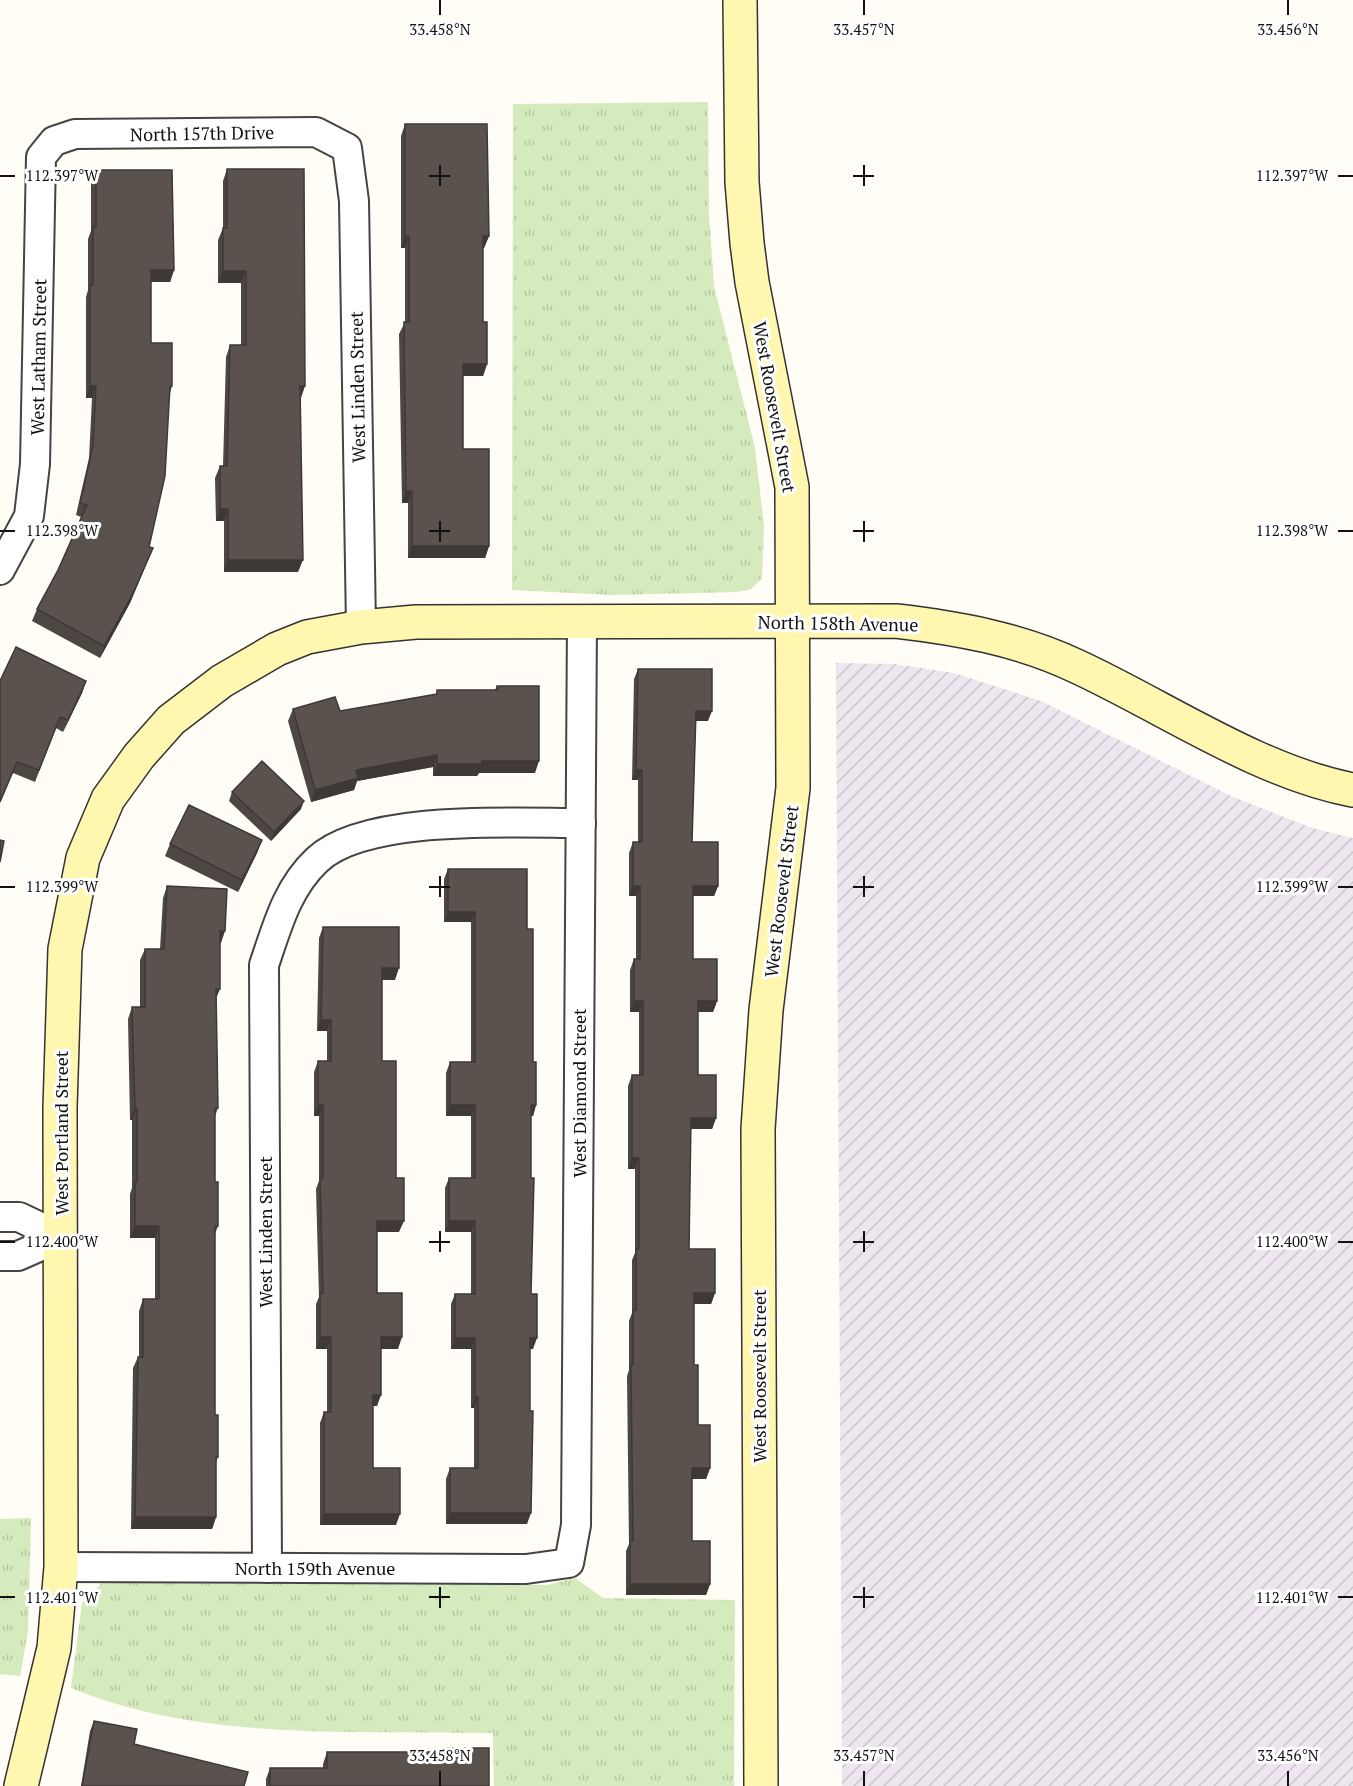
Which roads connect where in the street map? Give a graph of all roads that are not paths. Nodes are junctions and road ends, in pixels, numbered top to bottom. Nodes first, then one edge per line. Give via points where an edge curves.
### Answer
1 (740, 0) edge
2 (54, 141) joint
3 (347, 148) joint
4 (0, 570) edge
5 (793, 620) junction
6 (582, 621) junction
7 (361, 627) junction
8 (1353, 790) edge
9 (581, 823) junction
10 (0, 1217) edge
11 (61, 1237) junction
12 (0, 1256) edge
13 (570, 1563) joint
14 (61, 1567) junction
15 (267, 1568) junction
16 (21, 1786) edge
17 (761, 1786) edge

1 - 5 street, West Roosevelt Street via 742,182 747,243 792,487
2 - 3 street, North 157th Drive via 75,134 316,132
2 - 4 street, West Latham Street via 41,157 39,372 29,516
3 - 7 street, West Linden Street via 354,201
5 - 6 street, North 158th Avenue
5 - 8 street, North 158th Avenue via 896,621 956,628 1008,641 1074,665 1261,758
5 - 17 street, West Roosevelt Street via 793,788 766,1010 758,1129
6 - 7 street, North 158th Avenue via 416,622
6 - 9 street, West Diamond Street
7 - 11 street, West Portland Street via 307,637 277,649 222,681 171,720 108,799 83,858 64,950
9 - 13 street, West Diamond Street via 576,1526
9 - 15 street, West Linden Street via 424,825 360,836 318,859 286,900 264,965
10 - 11 street via 19,1217
11 - 12 street via 18,1256
11 - 14 street, West Portland Street
13 - 15 street, North 159th Avenue via 526,1569
14 - 15 street, North 159th Avenue
14 - 16 street, West Portland Street via 54,1648

